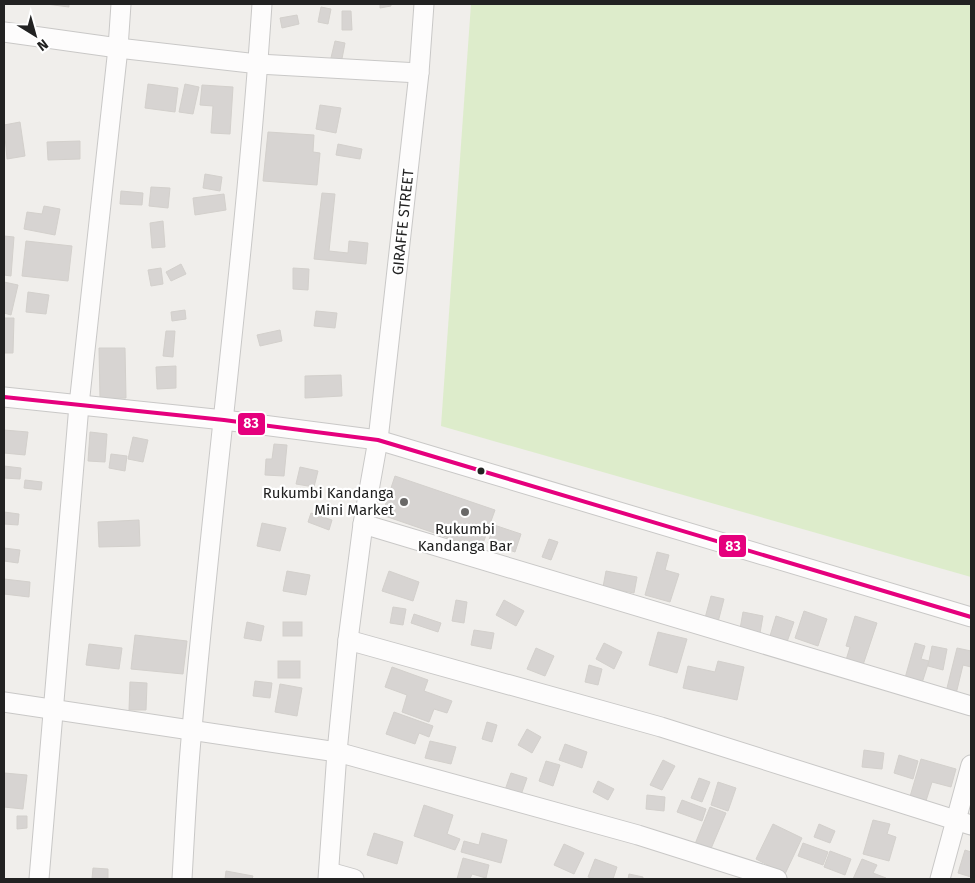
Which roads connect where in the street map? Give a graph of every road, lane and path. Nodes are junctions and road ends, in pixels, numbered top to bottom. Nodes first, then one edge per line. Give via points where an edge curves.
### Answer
1 (121, 4) edge
2 (262, 4) edge
3 (424, 4) edge
4 (4, 32) edge
5 (118, 48) junction
6 (258, 64) junction
7 (419, 73) junction
8 (4, 397) edge
9 (79, 404) junction
10 (224, 420) junction
11 (378, 440) junction
12 (364, 524) junction
13 (971, 617) edge
14 (348, 640) junction
15 (4, 702) edge
16 (971, 706) edge
17 (52, 709) junction
18 (192, 730) junction
19 (337, 752) junction
20 (971, 765) edge
21 (964, 822) edge
22 (329, 876) edge
23 (39, 879) edge
24 (182, 879) edge
25 (354, 879) edge
26 (777, 879) edge
27 (940, 879) edge

1 - 5 street
2 - 6 street
3 - 7 street, GIRAFFE STREET
4 - 5 street
5 - 6 street
5 - 9 street
6 - 7 street
6 - 10 street
7 - 11 street, GIRAFFE STREET
8 - 9 street
9 - 10 street
9 - 17 street
10 - 11 street
10 - 18 street
11 - 12 street, GIRAFFE STREET
11 - 13 street
12 - 14 street, GIRAFFE STREET
12 - 16 street
14 - 19 street, GIRAFFE STREET
14 - 21 street via 661,727
15 - 17 street
17 - 18 street
17 - 23 street
18 - 19 street
18 - 24 street
19 - 22 street, GIRAFFE STREET
19 - 26 street via 638,835
20 - 21 street
21 - 27 street
22 - 25 street

